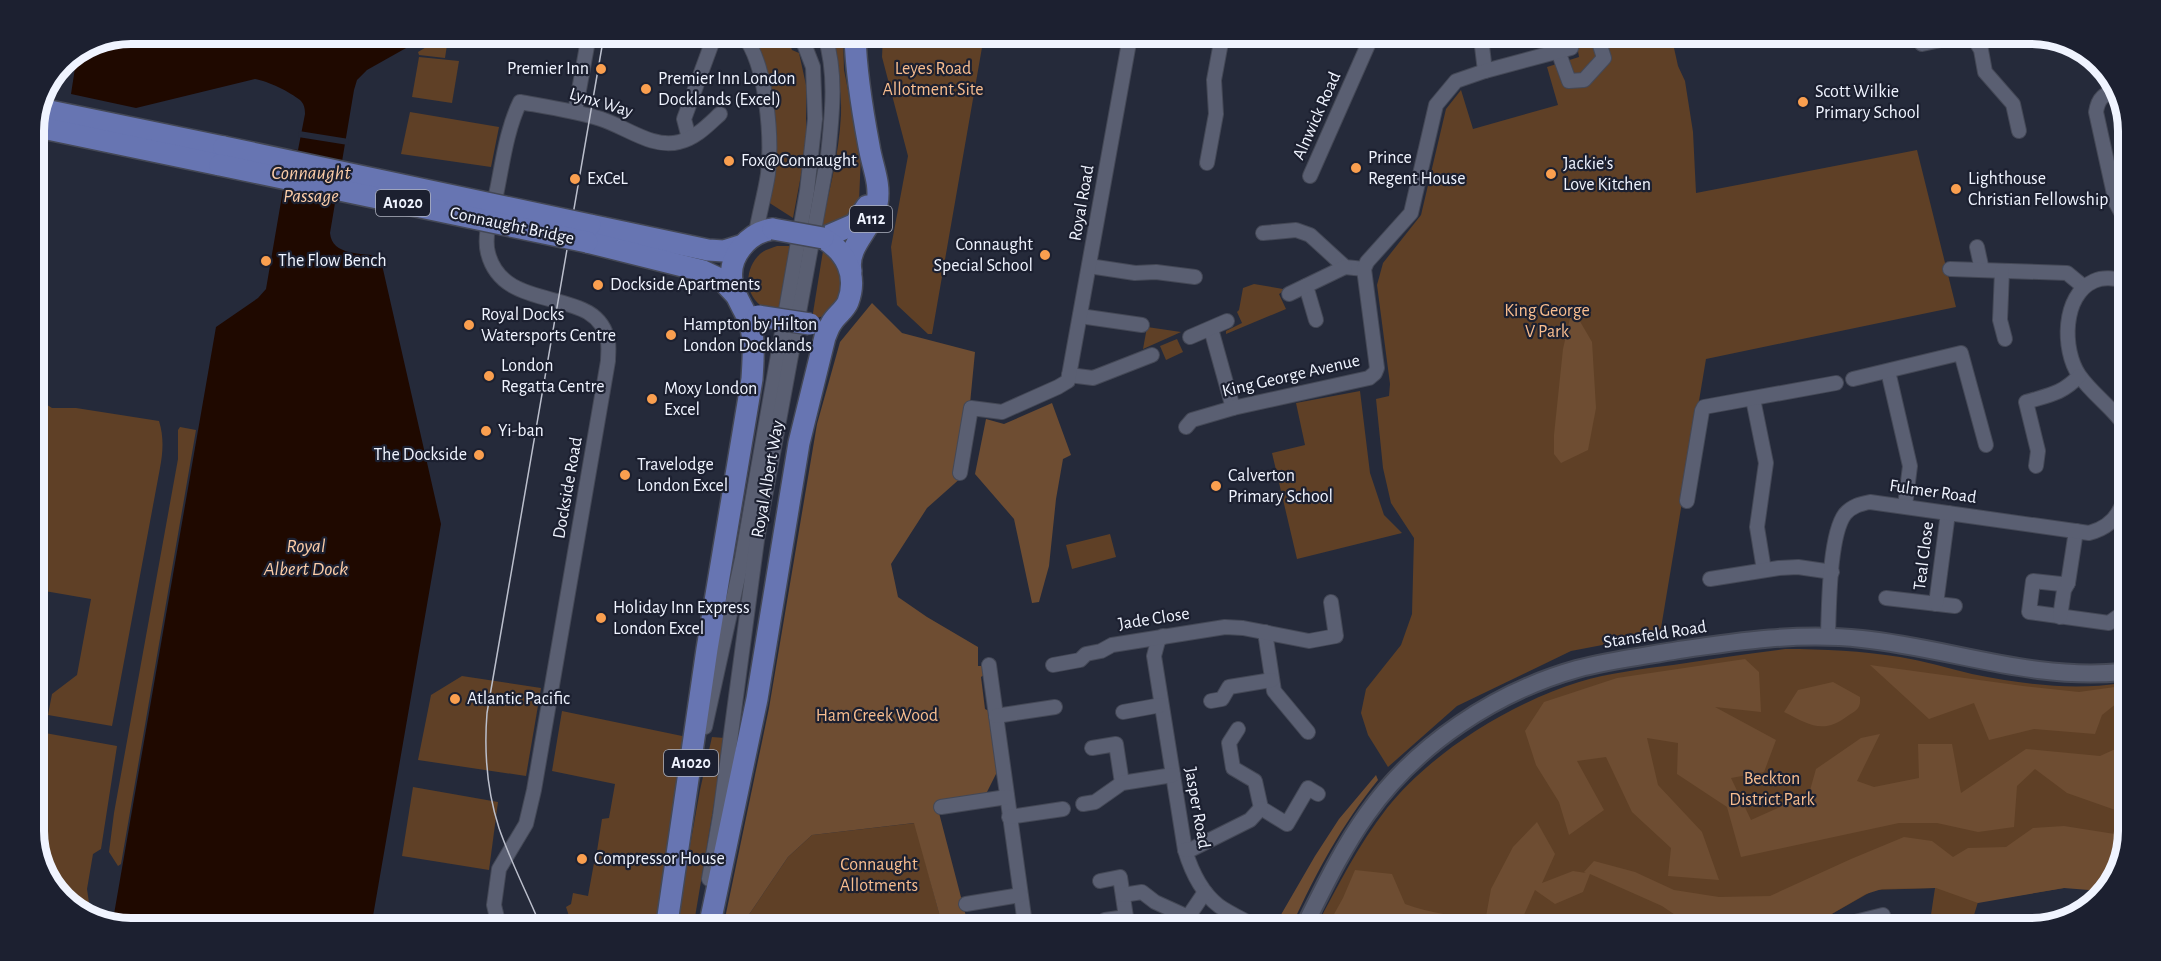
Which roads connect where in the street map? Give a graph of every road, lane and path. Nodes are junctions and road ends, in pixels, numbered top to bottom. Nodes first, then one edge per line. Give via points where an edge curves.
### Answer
1 (588, 43) edge
2 (712, 43) edge
3 (750, 43) edge
4 (804, 43) edge
5 (826, 43) edge
6 (856, 43) edge
7 (1129, 43) edge
8 (1221, 43) edge
9 (1369, 43) edge
10 (1482, 43) edge
11 (1599, 43) edge
12 (1927, 43) edge
13 (1978, 43) edge
14 (1922, 44) dead end
15 (1485, 71) junction
16 (2109, 93) edge
17 (46, 110) edge
18 (575, 112) junction
19 (720, 114) dead end
20 (511, 121) joint
21 (44, 128) edge
22 (2019, 131) dead end
23 (689, 138) junction
24 (871, 160) junction
25 (1206, 163) dead end
26 (1310, 176) dead end
27 (2117, 206) edge
28 (1263, 233) dead end
29 (589, 234) junction
30 (757, 236) junction
31 (823, 238) junction
32 (1977, 248) dead end
33 (1089, 267) junction
34 (1345, 267) junction
35 (1364, 269) junction
36 (1950, 269) dead end
37 (1982, 270) junction
38 (2001, 271) junction
39 (852, 275) junction
40 (1194, 277) dead end
41 (2117, 280) edge
42 (1306, 286) junction
43 (2084, 287) junction
44 (1289, 294) dead end
45 (745, 306) junction
46 (839, 314) junction
47 (1080, 316) junction
48 (1316, 320) dead end
49 (1227, 321) dead end
50 (1142, 325) dead end
51 (1211, 329) junction
52 (1190, 338) dead end
53 (2005, 339) dead end
54 (1152, 355) dead end
55 (1888, 371) junction
56 (1069, 375) junction
57 (2079, 376) junction
58 (1853, 379) dead end
59 (1836, 383) dead end
60 (1753, 399) junction
61 (1233, 408) junction
62 (2117, 418) edge
63 (1186, 427) dead end
64 (1986, 445) dead end
65 (2038, 452) junction
66 (2052, 457) dead end
67 (2036, 466) dead end
68 (960, 473) dead end
69 (1687, 501) dead end
70 (1905, 506) junction
71 (1948, 513) junction
72 (2118, 515) edge
73 (2076, 531) junction
74 (1764, 570) junction
75 (1832, 572) junction
76 (1710, 579) dead end
77 (2068, 583) junction
78 (1886, 598) dead end
79 (1331, 602) dead end
80 (1936, 604) junction
81 (1955, 606) dead end
82 (2060, 617) junction
83 (2118, 617) edge
84 (1265, 632) junction
85 (1828, 635) junction
86 (1163, 636) junction
87 (989, 665) dead end
88 (1053, 665) dead end
89 (2118, 672) edge
90 (1272, 680) junction
91 (1211, 701) dead end
92 (1161, 705) junction
93 (1055, 707) dead end
94 (1123, 712) dead end
95 (996, 716) junction
96 (1238, 729) dead end
97 (1308, 732) dead end
98 (1092, 748) dead end
99 (1173, 775) junction
100 (1122, 783) junction
101 (1318, 795) dead end
102 (1007, 797) junction
103 (1083, 804) dead end
104 (941, 807) dead end
105 (1261, 808) junction
106 (1063, 809) dead end
107 (1009, 818) junction
108 (1185, 850) junction
109 (675, 876) junction
110 (1100, 881) dead end
111 (1205, 892) junction
112 (1020, 895) junction
113 (1123, 895) junction
114 (966, 904) dead end
115 (1883, 915) dead end
116 (497, 918) edge
117 (668, 918) edge
118 (702, 918) edge
119 (711, 918) edge
120 (1024, 918) edge
121 (1119, 918) edge
122 (1184, 918) edge
123 (1191, 918) edge
124 (1241, 918) edge
125 (1308, 918) edge
126 (1871, 918) edge

1 - 18 street
2 - 23 street via 684,119
3 - 30 street via 764,91 768,126 768,175
4 - 109 street, Royal Albert Way via 813,67 815,118 807,190 742,559
5 - 118 street, Royal Albert Way via 833,81 828,155 757,540 720,816
6 - 24 main road, A112
7 - 33 street, Royal Road
8 - 25 street via 1214,80 1216,114
9 - 26 street, Alnwick Road
10 - 15 street
11 - 15 street via 1604,58 1584,80 1569,81 1564,49
12 - 14 street
13 - 22 street via 1985,72 2013,104
15 - 35 street via 1456,81 1436,105 1410,213
16 - 27 street via 2100,100 2096,112
17 - 29 main road, Connaught Bridge / A1020, bridge
18 - 20 street, Lynx Way via 520,102
18 - 23 street, Lynx Way via 661,143
19 - 23 street, Lynx Way
20 - 116 street, Dockside Road via 489,229 488,253 497,273 515,288 572,304 594,318 609,342 534,790 526,824 499,869 494,905
21 - 29 main road, Connaught Bridge / A1020, bridge
24 - 31 main road, A112 via 870,195 860,218 848,228
24 - 39 main road, A112 via 878,178 877,207 850,260
28 - 34 street via 1296,230 1310,235
29 - 30 main road, Connaught Bridge / A1020 via 708,250 731,249
29 - 45 main road, Connaught Bridge / A1020 via 703,271 722,280
30 - 31 main road, A1020, bridge
30 - 45 main road, A1020 via 736,256 732,267 732,280
31 - 39 main road via 834,244 847,260
32 - 37 street
33 - 40 street
33 - 47 street, Royal Road
34 - 35 street
34 - 42 street
35 - 61 street, King George Avenue via 1375,373 1369,378
36 - 37 street
37 - 38 street
38 - 43 street via 2067,273
38 - 53 street via 2000,321
39 - 46 main road, A1020 via 848,303
41 - 43 street via 2108,278
42 - 44 street
42 - 48 street
43 - 57 street via 2074,301 2067,343
45 - 46 main road, bridge via 810,324
45 - 109 main road, Royal Albert Way / A1020 via 753,338 752,379 707,649
46 - 119 main road, Royal Albert Way / A1020 via 825,337 799,443 757,699
47 - 50 street
47 - 56 street, Royal Road
49 - 51 street
51 - 52 street
51 - 61 street
54 - 56 street via 1094,378
55 - 58 street
55 - 64 street via 1961,353
55 - 70 street via 1910,465
56 - 68 street via 1068,381 1058,387 1002,412 971,408
57 - 62 street
57 - 65 street via 2068,388 2026,402
59 - 60 street
60 - 69 street via 1704,407
60 - 74 street via 1766,463 1757,527
61 - 63 street, King George Avenue via 1192,420
65 - 66 street
65 - 67 street
70 - 71 street, Fulmer Road
70 - 75 street, Fulmer Road via 1870,502 1852,507 1840,522
71 - 73 street, Fulmer Road
71 - 80 street, Teal Close
72 - 73 street, Fulmer Road via 2101,530
73 - 77 street
74 - 75 street via 1798,567
74 - 76 street
75 - 85 street, Fulmer Road
77 - 82 street
77 - 82 street via 2033,581 2029,612
78 - 80 street, Teal Close
79 - 84 street, Jade Close via 1336,636 1309,641
80 - 81 street, Teal Close
82 - 83 street via 2109,623
84 - 86 street, Jade Close via 1225,627
84 - 90 street
85 - 89 street, Stansfeld Road via 1896,643 2062,674
85 - 125 street, Stansfeld Road via 1712,645 1607,662 1547,679 1487,707 1427,750 1390,784 1341,853
86 - 88 street, Jade Close via 1112,645 1080,660
86 - 92 street, Jasper Road via 1154,648
87 - 95 street
90 - 91 street via 1229,687 1222,699
90 - 97 street via 1277,697
92 - 94 street
92 - 99 street, Jasper Road
93 - 95 street
95 - 102 street
96 - 105 street via 1229,743 1233,768 1256,781
98 - 100 street via 1116,744
99 - 100 street
99 - 108 street, Jasper Road
100 - 103 street via 1095,802
101 - 105 street via 1308,789 1287,824
102 - 104 street
102 - 107 street
105 - 108 street via 1250,820
106 - 107 street
107 - 112 street
108 - 111 street, Jasper Road
109 - 117 main road, Royal Albert Way / A1020
110 - 113 street via 1120,877
111 - 123 street
111 - 124 street, Jasper Road
112 - 114 street
112 - 120 street
113 - 121 street via 1126,917
113 - 122 street via 1142,892
115 - 126 street

